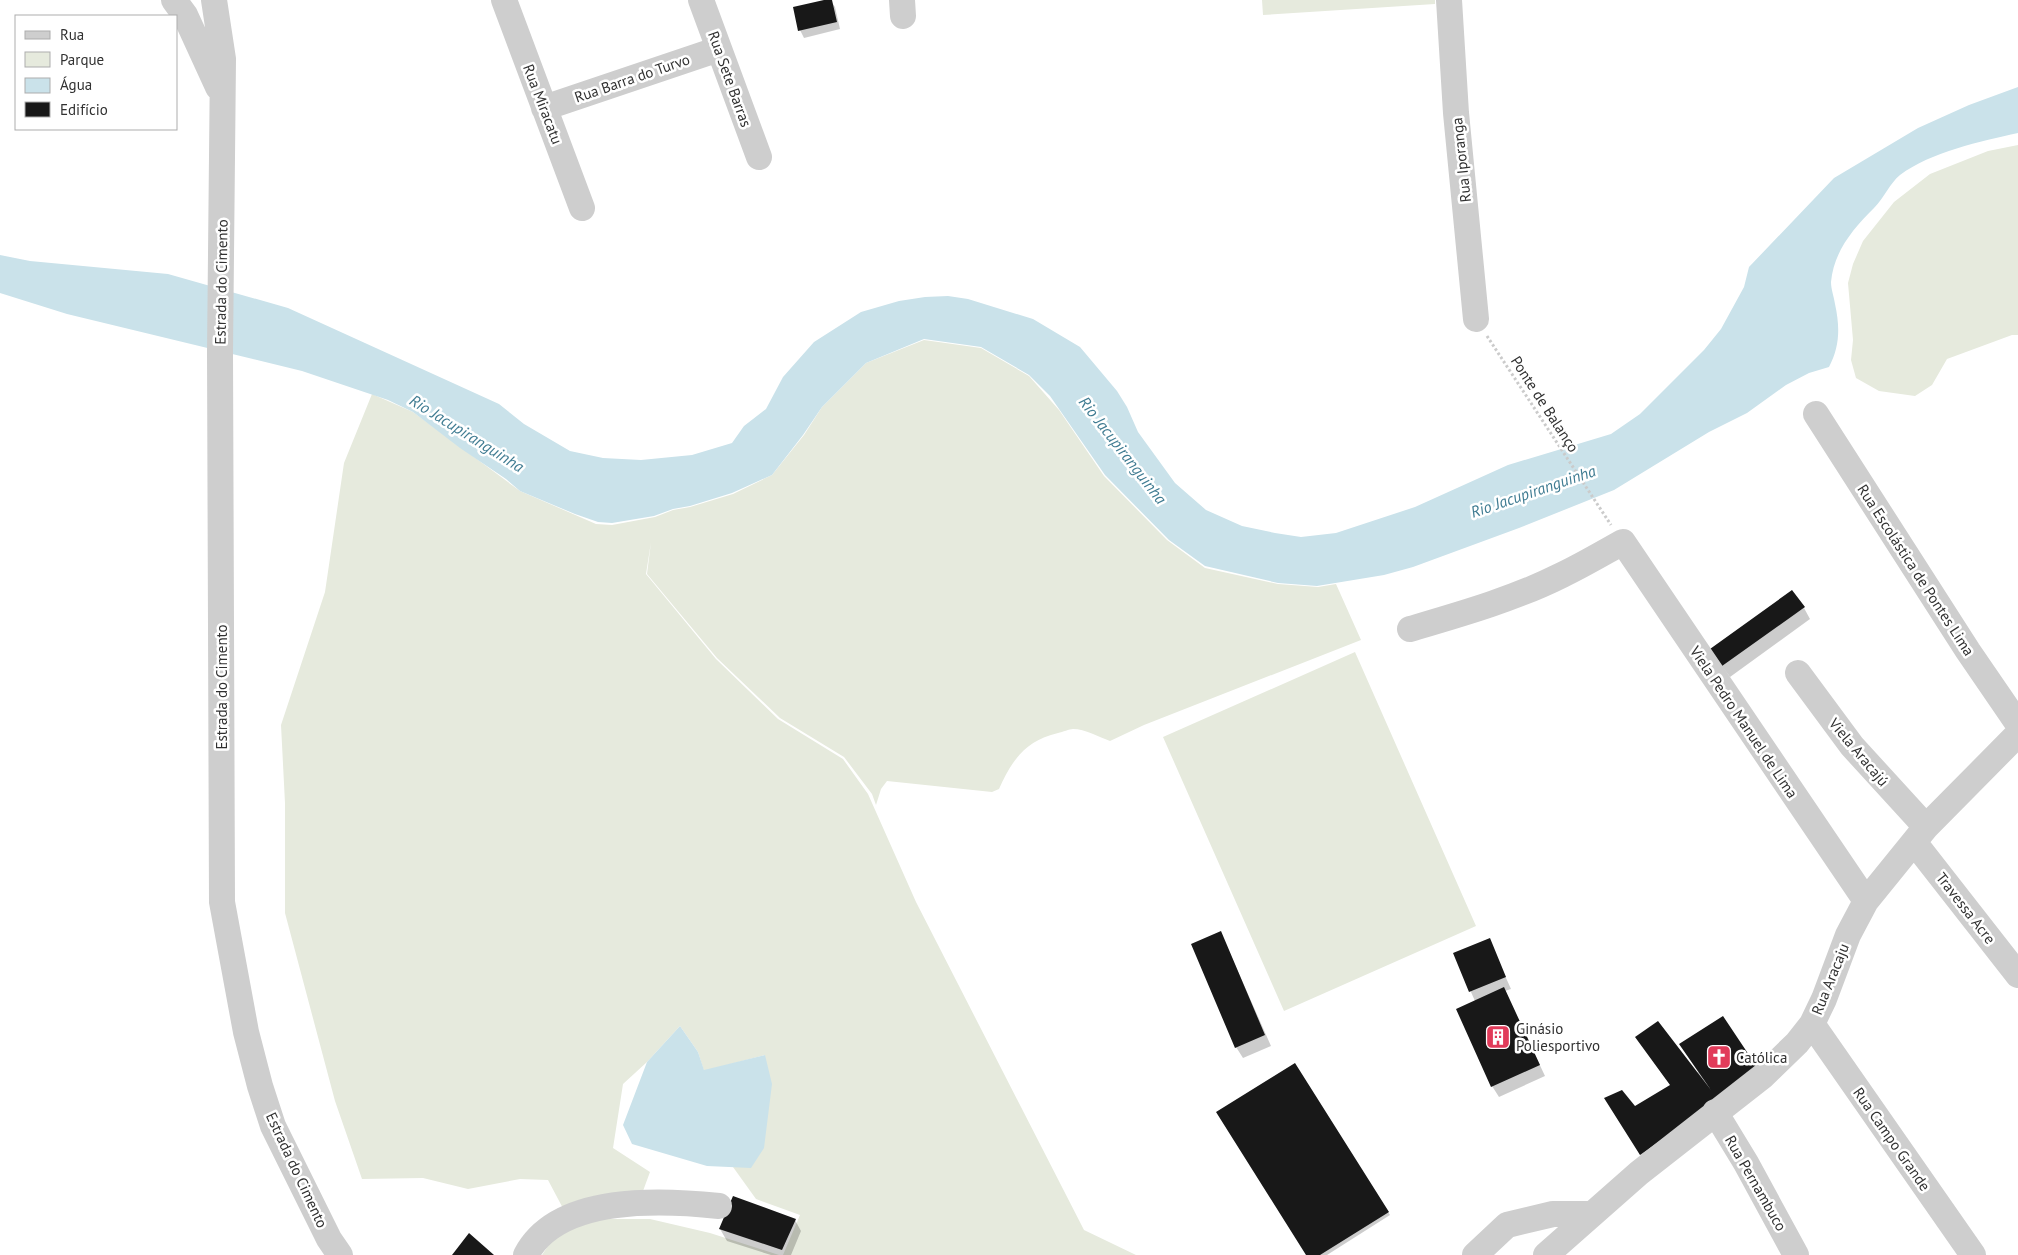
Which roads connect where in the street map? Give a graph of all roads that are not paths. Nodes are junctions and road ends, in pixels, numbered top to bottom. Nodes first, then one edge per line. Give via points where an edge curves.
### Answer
1 (174, 0) edge
2 (214, 0) edge
3 (504, 0) edge
4 (701, 0) edge
5 (1449, 0) edge
6 (719, 49) junction
7 (222, 97) junction
8 (544, 108) junction
9 (759, 158) dead end
10 (582, 208) dead end
11 (1476, 319) road end
12 (1816, 414) dead end
13 (1410, 629) dead end
14 (1798, 673) dead end
15 (2018, 724) edge
16 (2018, 734) edge
17 (1920, 834) junction
18 (1866, 901) junction
19 (2018, 975) edge
20 (1812, 1024) junction
21 (1715, 1112) junction
22 (719, 1206) dead end
23 (1591, 1214) junction
24 (340, 1255) edge
25 (526, 1255) edge
26 (1475, 1255) edge
27 (1546, 1255) edge
28 (1796, 1255) edge
29 (1973, 1255) edge

1 - 7 street, Estrada do Cimento via 185,14
2 - 7 street, Estrada do Cimento via 223,59
3 - 8 street, Rua Miracatu
4 - 6 street, Rua Sete Barras
5 - 11 street, Rua Iporanga via 1456,113
6 - 8 street, Rua Barra do Turvo
6 - 9 street, Rua Sete Barras
7 - 24 street, Estrada do Cimento via 222,902 246,1032 265,1102 291,1165
8 - 10 street, Rua Miracatu
12 - 15 street, Rua Escolástica de Pontes Lima
13 - 18 street, Viela Pedro Manuel de Lima via 1471,611 1562,576 1617,534
14 - 17 street, Viela Aracajú
16 - 17 street, Rua Aracaju
17 - 18 street, Rua Aracaju
17 - 19 street, Travessa Acre
18 - 20 street, Rua Aracaju via 1848,935
20 - 21 street, Rua Aracaju via 1763,1076
20 - 29 street, Rua Campo Grande
21 - 23 street, Rua Aracaju
21 - 28 street, Rua Pernambuco
22 - 25 street via 654,1202 595,1210 553,1225
23 - 26 street via 1553,1214 1507,1225
23 - 27 street, Rua Aracaju

